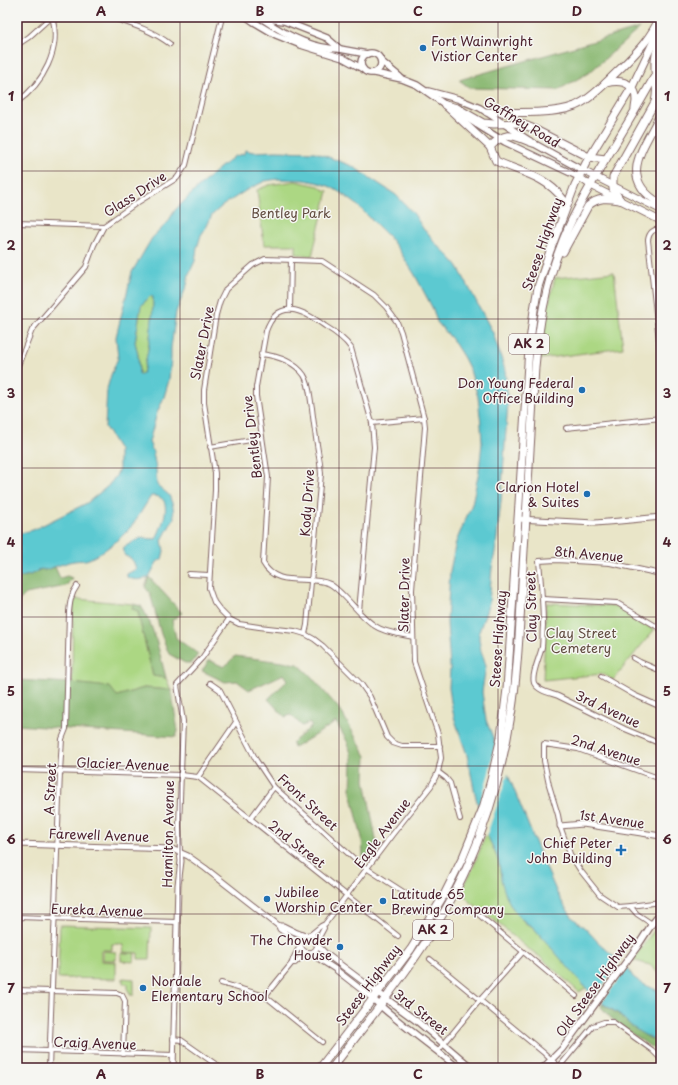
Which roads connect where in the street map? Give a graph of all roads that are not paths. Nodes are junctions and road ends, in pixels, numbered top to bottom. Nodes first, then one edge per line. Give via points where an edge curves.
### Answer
1 (52, 17) edge
2 (110, 17) edge
3 (222, 17) edge
4 (247, 17) edge
5 (253, 17) edge
6 (660, 17) edge
7 (261, 18) junction
8 (661, 26) edge
9 (661, 38) edge
10 (170, 44) dead end
11 (17, 45) edge
12 (340, 48) junction
13 (367, 54) junction
14 (381, 61) junction
15 (661, 63) edge
16 (363, 69) junction
17 (374, 73) junction
18 (656, 74) junction
19 (402, 79) junction
20 (605, 84) junction
21 (632, 86) junction
22 (425, 90) junction
23 (17, 102) edge
24 (445, 105) junction
25 (487, 112) junction
26 (661, 113) edge
27 (633, 114) junction
28 (504, 124) junction
29 (498, 138) junction
30 (533, 143) junction
31 (490, 147) junction
32 (589, 157) junction
33 (606, 159) junction
34 (582, 170) junction
35 (579, 177) junction
36 (596, 177) junction
37 (590, 185) junction
38 (613, 185) junction
39 (620, 200) junction
40 (661, 204) edge
41 (661, 210) edge
42 (661, 221) edge
43 (17, 222) edge
44 (104, 226) junction
45 (661, 230) edge
46 (291, 259) junction
47 (548, 285) junction
48 (538, 287) junction
49 (290, 309) junction
50 (261, 354) junction
51 (661, 360) edge
52 (17, 368) edge
53 (424, 418) junction
54 (661, 418) edge
55 (372, 423) junction
56 (566, 428) dead end
57 (262, 438) junction
58 (210, 447) junction
59 (661, 517) edge
60 (518, 519) junction
61 (527, 520) junction
62 (539, 561) joint
63 (189, 574) dead end
64 (661, 574) edge
65 (210, 575) junction
66 (311, 581) junction
67 (77, 586) dead end
68 (543, 599) junction
69 (359, 611) junction
70 (229, 619) junction
71 (661, 629) edge
72 (305, 634) junction
73 (413, 637) junction
74 (633, 658) dead end
75 (661, 671) edge
76 (601, 676) dead end
77 (210, 683) dead end
78 (547, 692) joint
79 (661, 707) edge
80 (236, 722) junction
81 (661, 744) edge
82 (440, 746) junction
83 (17, 770) edge
84 (60, 772) junction
85 (438, 772) junction
86 (181, 775) junction
87 (198, 777) junction
88 (661, 779) edge
89 (274, 787) junction
90 (250, 819) junction
91 (460, 819) dead end
92 (560, 826) junction
93 (661, 836) edge
94 (17, 844) edge
95 (58, 845) junction
96 (180, 853) junction
97 (368, 868) junction
98 (405, 893) dead end
99 (347, 895) junction
100 (661, 902) edge
101 (630, 906) junction
102 (472, 911) dead end
103 (661, 913) edge
104 (17, 917) edge
105 (55, 919) junction
106 (177, 922) junction
107 (652, 924) junction
108 (279, 926) junction
109 (324, 926) junction
110 (308, 936) junction
111 (398, 936) dead end
112 (317, 943) junction
113 (300, 944) junction
114 (308, 952) junction
115 (523, 952) junction
116 (430, 959) dead end
117 (292, 963) junction
118 (221, 983) dead end
119 (17, 990) edge
120 (53, 991) junction
121 (377, 992) junction
122 (265, 996) junction
123 (576, 996) dead end
124 (372, 998) junction
125 (385, 998) junction
126 (480, 1000) junction
127 (379, 1005) junction
128 (173, 1039) junction
129 (322, 1042) dead end
130 (444, 1044) junction
131 (17, 1050) edge
132 (50, 1051) junction
133 (438, 1051) junction
134 (123, 1054) junction
135 (173, 1055) junction
136 (661, 1059) edge
137 (552, 1060) junction
138 (49, 1068) edge
139 (173, 1068) edge
140 (220, 1068) edge
141 (320, 1068) edge
142 (332, 1068) edge
143 (458, 1068) edge
144 (472, 1068) edge
145 (544, 1068) edge
146 (560, 1068) edge

1 - 11 street
1 - 23 street via 55,29 54,48 48,64 37,83
2 - 10 street via 142,27
3 - 44 street, Glass Drive via 186,165 177,178 168,185
4 - 16 main road via 276,35 343,58
5 - 7 main road
6 - 20 highway via 644,45
7 - 12 main road via 284,21 327,38
7 - 12 main road via 280,31 303,40 329,49
8 - 21 highway, AK 2
9 - 18 highway via 656,54
12 - 13 main road
13 - 14 main road via 376,55
13 - 16 main road via 361,60
14 - 17 main road via 379,70
14 - 19 main road, Gaffney Road
15 - 18 highway, AK 2
16 - 17 main road
17 - 19 main road, Gaffney Road
18 - 27 highway, AK 2
18 - 38 highway via 655,102 613,177
19 - 22 main road, Gaffney Road
20 - 21 highway via 621,82
20 - 25 highway via 575,106 560,110
21 - 27 highway via 636,99
21 - 32 highway, AK 2
22 - 24 main road, Gaffney Road
22 - 25 main road, Gaffney Road via 458,99
24 - 28 highway via 457,108 483,123
24 - 29 main road, Gaffney Road
24 - 31 highway
25 - 28 main road, Gaffney Road
26 - 40 highway via 638,156 636,173 644,192
27 - 33 highway, AK 2
28 - 30 main road, Gaffney Road
28 - 32 highway via 519,123 532,128
29 - 30 highway via 508,134
29 - 31 highway
29 - 35 main road, Gaffney Road
30 - 34 main road, Gaffney Road
31 - 48 highway via 496,161 548,183 563,198
32 - 33 highway
32 - 34 highway, AK 2
33 - 36 highway, AK 2
34 - 35 highway, Steese Highway / AK 2
34 - 36 main road
35 - 37 main road
35 - 48 highway, Steese Highway / AK 2
36 - 37 highway, Steese Highway / AK 2
36 - 38 main road
37 - 39 main road
37 - 47 highway, Steese Highway / AK 2 via 566,232
38 - 39 highway
38 - 41 main road
39 - 42 main road
39 - 47 highway via 605,198 588,206 567,243
43 - 44 street
44 - 52 street, Glass Drive via 86,267 32,330
45 - 51 street via 652,230 648,240
46 - 49 street
46 - 53 street, Slater Drive via 322,261 386,307 401,332
46 - 58 street, Slater Drive via 265,259 253,265 226,290 220,301 204,390
47 - 61 highway, Steese Highway / AK 2 via 537,344
48 - 60 highway, Steese Highway / AK 2 via 528,348
49 - 50 street, Bentley Drive via 272,317
49 - 55 street via 303,311 347,342 351,348
50 - 57 street, Bentley Drive via 256,396
50 - 66 street, Kody Drive via 283,358 300,370 307,381 321,474
53 - 55 street
53 - 73 street, Slater Drive via 413,574
54 - 56 street
55 - 69 street via 374,447
57 - 58 street
57 - 66 street, Bentley Drive via 268,477 263,563 266,569 280,578
58 - 65 street, Slater Drive via 216,490
59 - 61 street via 601,522
60 - 61 street
60 - 121 highway, Steese Highway / AK 2 via 507,689 501,737 491,780 472,836 444,895 420,935
61 - 125 highway, Steese Highway / AK 2 via 512,709 506,745 489,810 468,865 441,917
62 - 64 street, 8th Avenue via 610,563
62 - 68 street, Clay Street
63 - 65 street
65 - 70 street, Slater Drive via 209,588 214,602
66 - 69 street, Bentley Drive via 330,584
66 - 72 street, Kody Drive
67 - 84 street, A Street via 70,599 66,729 62,739
68 - 71 street via 617,603
68 - 78 street, Clay Street via 542,646 534,681 538,688
69 - 73 street, Bentley Drive via 379,628
70 - 72 street, Slater Drive via 239,624
70 - 86 street, Hamilton Avenue via 193,670 176,685 183,721
72 - 82 street, Slater Drive via 323,646 361,684 376,707 387,737 393,743 402,746
73 - 82 street, Slater Drive via 414,662
74 - 75 street
76 - 79 street
77 - 80 street, Front Street via 220,690
78 - 81 street, 3rd Avenue
80 - 87 street
80 - 89 street, Front Street
82 - 85 street, Eagle Avenue
83 - 84 street, Glacier Avenue
84 - 86 street, Glacier Avenue
84 - 95 street, A Street
85 - 91 street via 450,783
85 - 97 street, Eagle Avenue via 431,786
86 - 87 street
86 - 96 street, Hamilton Avenue
87 - 90 street, 2nd Street
88 - 92 street, 2nd Avenue via 578,749 544,744 545,770
89 - 90 street
89 - 97 street, Front Street via 360,864
90 - 99 street, 2nd Street
92 - 93 street, 1st Avenue via 582,824
92 - 101 street via 570,854 592,887 618,907
94 - 95 street, Farewell Avenue
95 - 96 street, Farewell Avenue via 172,849
95 - 105 street, A Street
96 - 106 street, Hamilton Avenue
96 - 108 street via 205,868
97 - 98 street, Front Street
97 - 99 street, Eagle Avenue
99 - 109 street, Eagle Avenue
99 - 111 street, 2nd Street
100 - 101 street
101 - 107 street
102 - 115 street
103 - 107 main road, Old Steese Highway
104 - 105 street, Eureka Avenue
105 - 106 street, Eureka Avenue
105 - 120 street, A Street
106 - 128 street, Hamilton Avenue
107 - 137 main road, Old Steese Highway
108 - 110 street
108 - 113 street
109 - 110 street, Eagle Avenue
109 - 112 street, Eagle Avenue
110 - 112 street via 315,937
110 - 113 street via 301,940
112 - 114 street via 314,951
112 - 121 street, 3rd Street via 325,953
113 - 114 street via 303,950
113 - 117 street
114 - 117 street
114 - 124 street, 3rd Street
115 - 123 street
115 - 126 street
116 - 126 street
117 - 122 street
118 - 122 street
119 - 120 street
120 - 132 street, A Street
120 - 134 street via 122,995 125,1001
121 - 124 highway, Steese Highway / AK 2
121 - 125 main road, 3rd Street
122 - 129 street
124 - 127 main road, 3rd Street
124 - 141 highway, Steese Highway / AK 2
125 - 127 highway, Steese Highway / AK 2
125 - 130 main road, 3rd Street
126 - 130 street
126 - 137 street
127 - 133 main road, 3rd Street
127 - 142 highway, Steese Highway / AK 2
128 - 135 street, Hamilton Avenue
128 - 140 street via 181,1040
130 - 133 street
130 - 144 main road, 3rd Street
131 - 132 street, Craig Avenue
132 - 134 street, Craig Avenue
132 - 138 street, A Street
133 - 143 main road, 3rd Street
134 - 135 street, Craig Avenue
135 - 139 street, Hamilton Avenue
136 - 146 street via 613,1022 604,1022 593,1026
137 - 145 main road, Old Steese Highway
137 - 146 street

